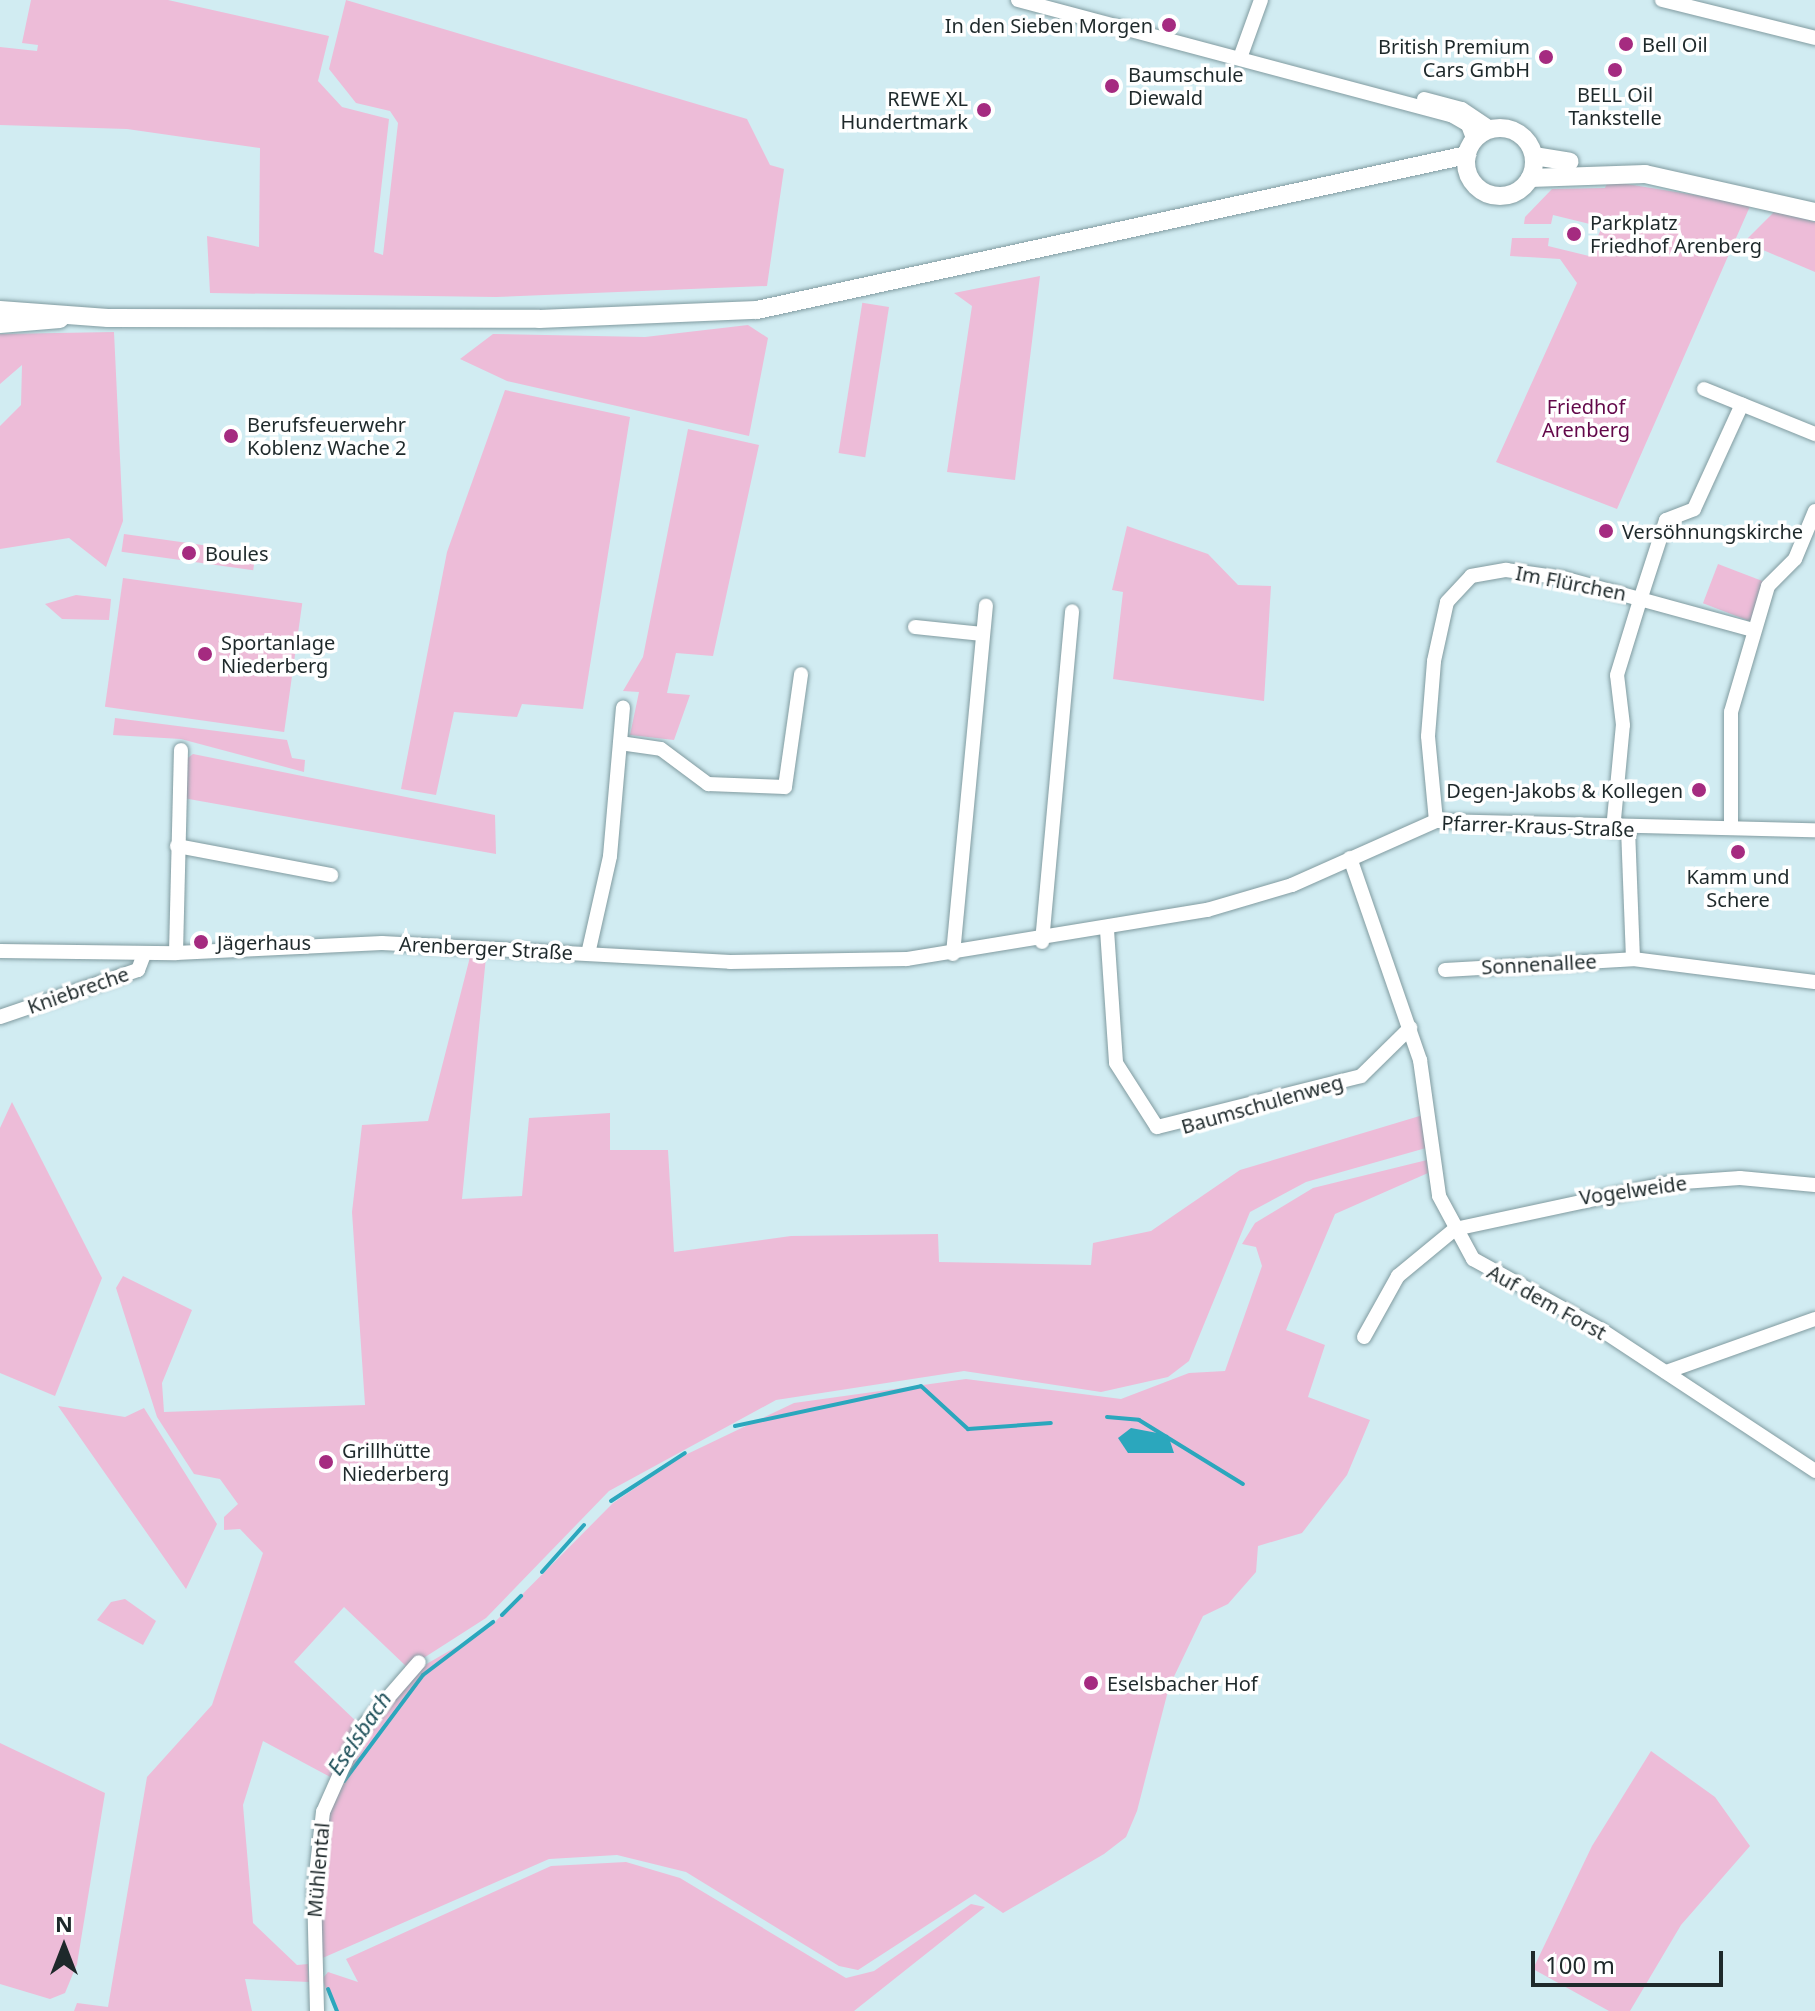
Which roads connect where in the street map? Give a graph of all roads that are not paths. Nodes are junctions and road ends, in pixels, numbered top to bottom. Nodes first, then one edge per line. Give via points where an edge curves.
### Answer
1 (1018, 0) edge
2 (1261, 0) edge
3 (1662, 0) edge
4 (1815, 38) edge
5 (1240, 58) junction
6 (1376, 92) junction
7 (1492, 129) junction
8 (1470, 148) junction
9 (1534, 156) junction
10 (1470, 178) junction
11 (1530, 178) junction
12 (1358, 184) junction
13 (1815, 202) edge
14 (1815, 212) edge
15 (0, 310) edge
16 (64, 317) junction
17 (0, 324) edge
18 (1704, 389) dead end
19 (1742, 404) junction
20 (1815, 434) edge
21 (1815, 511) edge
22 (1641, 597) junction
23 (986, 606) dead end
24 (1072, 611) dead end
25 (915, 627) dead end
26 (1753, 630) junction
27 (983, 634) junction
28 (801, 674) dead end
29 (623, 708) dead end
30 (620, 743) junction
31 (181, 750) dead end
32 (1436, 821) junction
33 (1731, 828) junction
34 (1621, 830) junction
35 (1815, 830) edge
36 (177, 846) junction
37 (1350, 858) junction
38 (331, 875) dead end
39 (1107, 930) junction
40 (1042, 942) junction
41 (0, 951) edge
42 (176, 953) junction
43 (144, 954) junction
44 (588, 954) junction
45 (953, 954) junction
46 (1633, 959) junction
47 (795, 963) joint
48 (1445, 970) dead end
49 (1815, 982) edge
50 (0, 1017) edge
51 (1410, 1028) junction
52 (1815, 1185) edge
53 (1455, 1229) junction
54 (1815, 1319) edge
55 (1364, 1337) dead end
56 (1666, 1372) junction
57 (1815, 1471) edge
58 (418, 1662) dead end
59 (317, 2011) edge

1 - 5 street
2 - 5 street
3 - 4 street
5 - 6 street
6 - 7 street via 1451,104
6 - 8 street via 1457,118
7 - 8 main road
7 - 9 main road via 1522,136
8 - 10 main road
8 - 12 main road
9 - 11 main road
9 - 13 main road via 1673,170
10 - 11 main road via 1498,196
10 - 12 main road
11 - 14 main road via 1645,174
12 - 16 main road via 757,310 539,319
15 - 16 main road
16 - 17 main road
18 - 19 street
19 - 20 street
19 - 22 street, Im Flürchen via 1694,509 1666,520
21 - 26 street via 1795,559 1768,586
22 - 26 street, Im Flürchen
22 - 32 street, Im Flürchen via 1506,570 1481,572 1456,588 1444,612 1429,701
22 - 34 street, Im Flürchen via 1617,675 1623,725
23 - 27 street
24 - 40 street
25 - 27 street
26 - 33 street via 1730,720
27 - 45 street
28 - 30 street via 785,787 708,784 661,749
29 - 30 street
30 - 44 street via 610,856
31 - 36 street
32 - 34 street, Pfarrer-Kraus-Straße
32 - 37 street, Pfarrer-Kraus-Straße
33 - 34 street, Pfarrer-Kraus-Straße
33 - 35 street, Pfarrer-Kraus-Straße
34 - 46 street
36 - 38 street
36 - 42 street
37 - 39 street, Pfarrer-Kraus-Straße via 1275,891
37 - 51 street, Auf dem Forst
39 - 40 street, Pfarrer-Kraus-Straße
39 - 51 street, Baumschulenweg via 1116,1063 1157,1127 1361,1076
40 - 45 street, Pfarrer-Kraus-Straße
41 - 43 street, Arenberger Straße
42 - 43 street, Arenberger Straße
42 - 44 street, Arenberger Straße via 382,943
43 - 50 street, Kniebreche via 138,970
44 - 47 street, Arenberger Straße
45 - 47 street, Pfarrer-Kraus-Straße
46 - 48 street, Sonnenallee
46 - 49 street, Sonnenallee
51 - 53 street, Auf dem Forst via 1430,1104 1439,1196
52 - 53 street, Vogelweide via 1740,1178 1669,1183
53 - 55 street via 1398,1276
53 - 56 street, Auf dem Forst via 1488,1270
54 - 56 street
56 - 57 street, Auf dem Forst
58 - 59 street, Mühlental via 359,1731 323,1812 314,1892

